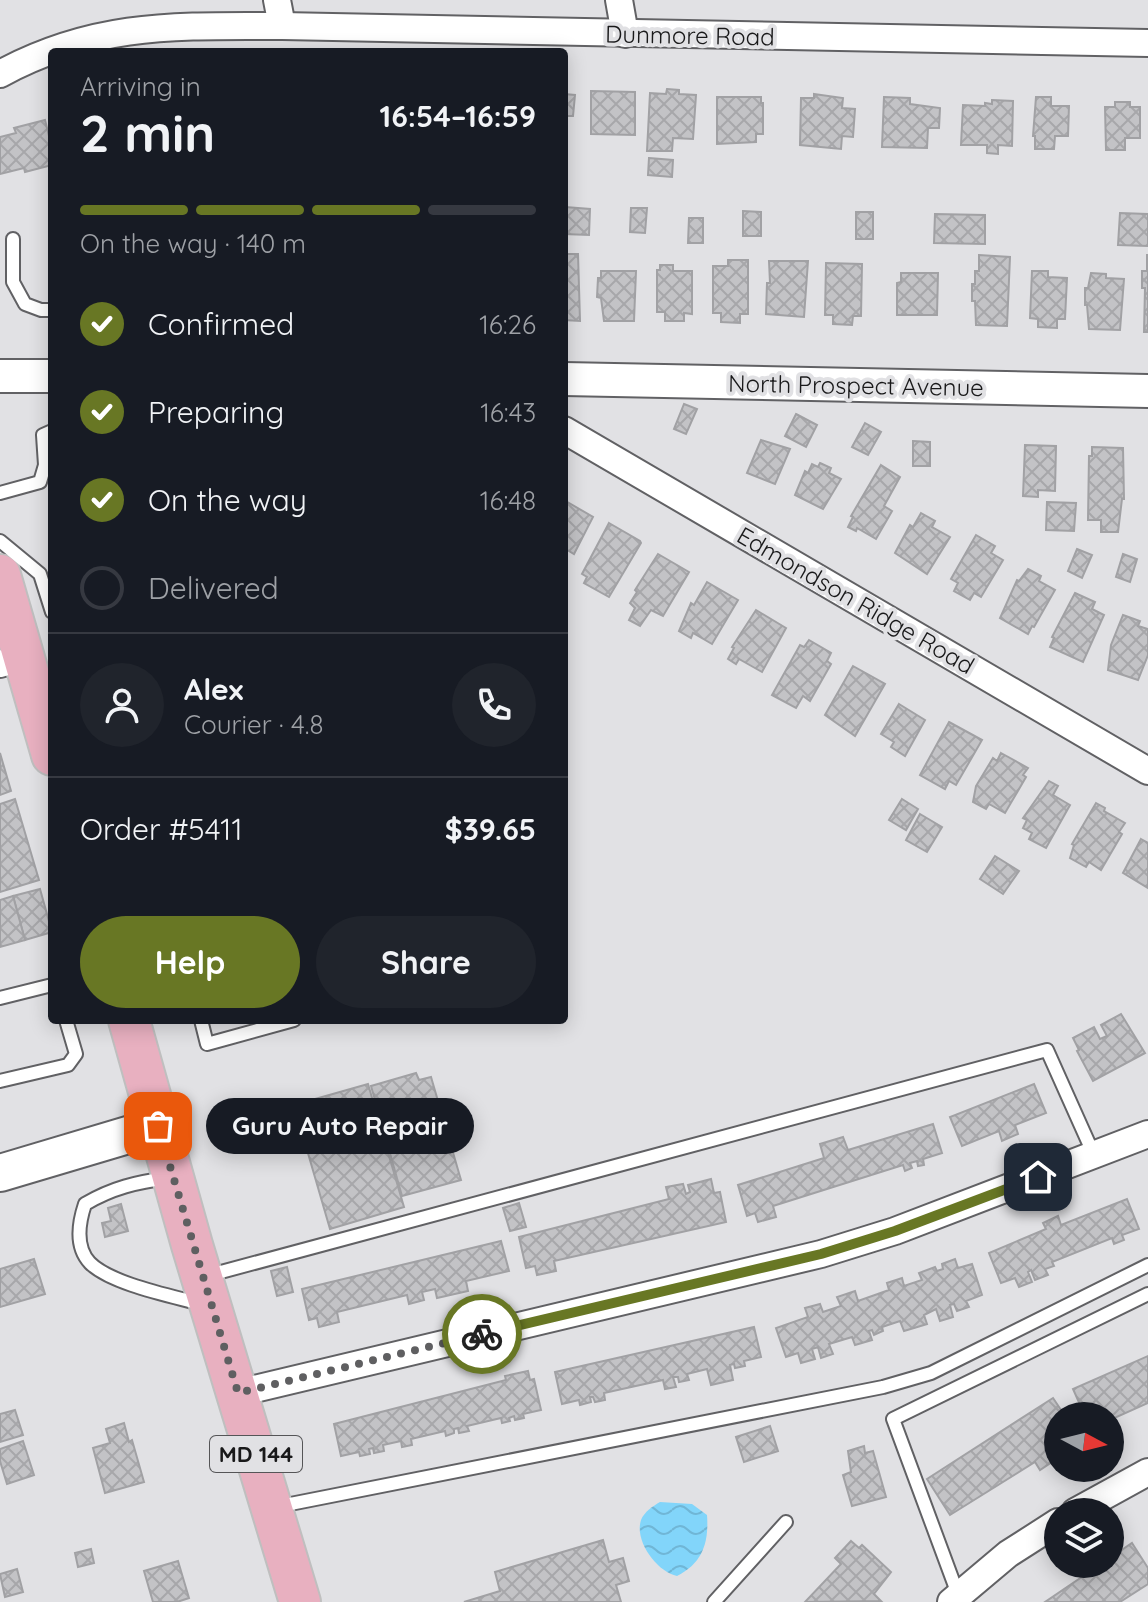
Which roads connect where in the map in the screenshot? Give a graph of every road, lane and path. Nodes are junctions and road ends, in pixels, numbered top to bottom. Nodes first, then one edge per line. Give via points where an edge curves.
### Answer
1 (277, 0) edge
2 (619, 0) edge
3 (282, 26) junction
4 (625, 34) junction
5 (1148, 43) edge
6 (59, 48) edge
7 (48, 53) edge
8 (0, 74) edge
9 (13, 239) dead end
10 (48, 310) edge
11 (0, 376) edge
12 (48, 376) edge
13 (568, 379) edge
14 (1148, 391) edge
15 (568, 432) edge
16 (48, 433) edge
17 (0, 493) edge
18 (0, 541) edge
19 (0, 575) edge
20 (48, 599) edge
21 (12, 661) edge
22 (48, 746) edge
23 (1113, 750) junction
24 (1148, 750) edge
25 (1148, 771) edge
26 (48, 986) edge
27 (0, 998) edge
28 (67, 1024) edge
29 (134, 1024) edge
30 (202, 1024) edge
31 (280, 1024) edge
32 (0, 1081) edge
33 (158, 1126) junction
34 (1148, 1134) edge
35 (1095, 1155) junction
36 (0, 1173) edge
37 (173, 1178) junction
38 (1148, 1265) edge
39 (208, 1292) junction
40 (1148, 1294) edge
41 (238, 1393) junction
42 (1148, 1472) edge
43 (1101, 1498) edge
44 (272, 1508) junction
45 (786, 1522) dead end
46 (1044, 1531) edge
47 (957, 1600) edge
48 (300, 1602) edge
49 (714, 1602) edge

1 - 3 street
2 - 4 street
3 - 4 street, Dunmore Road
3 - 6 street, Dunmore Road via 170,26 116,32
4 - 5 street, Dunmore Road
7 - 8 street, Dunmore Road
9 - 10 lane via 13,282 25,304
11 - 12 street
13 - 14 street, North Prospect Avenue
15 - 23 street, Edmondson Ridge Road
16 - 17 lane via 43,435 40,482
18 - 20 lane via 40,574
19 - 21 main road
21 - 22 main road
23 - 24 street
23 - 25 street, Edmondson Ridge Road
26 - 27 lane
28 - 32 lane via 76,1054 68,1065
29 - 33 main road, MD 144
30 - 31 lane via 207,1044
33 - 36 main road
33 - 37 main road, MD 144
34 - 35 street
35 - 39 lane via 1047,1050
35 - 41 street via 821,1254
37 - 39 main road, MD 144
37 - 39 lane via 106,1191 85,1204 79,1236 89,1262 105,1272 147,1290
38 - 44 lane via 931,1373 883,1387
39 - 41 main road, MD 144
40 - 47 lane via 893,1419
41 - 44 main road, MD 144
42 - 43 street
44 - 48 main road, MD 144
45 - 49 lane
46 - 47 street via 1008,1554

